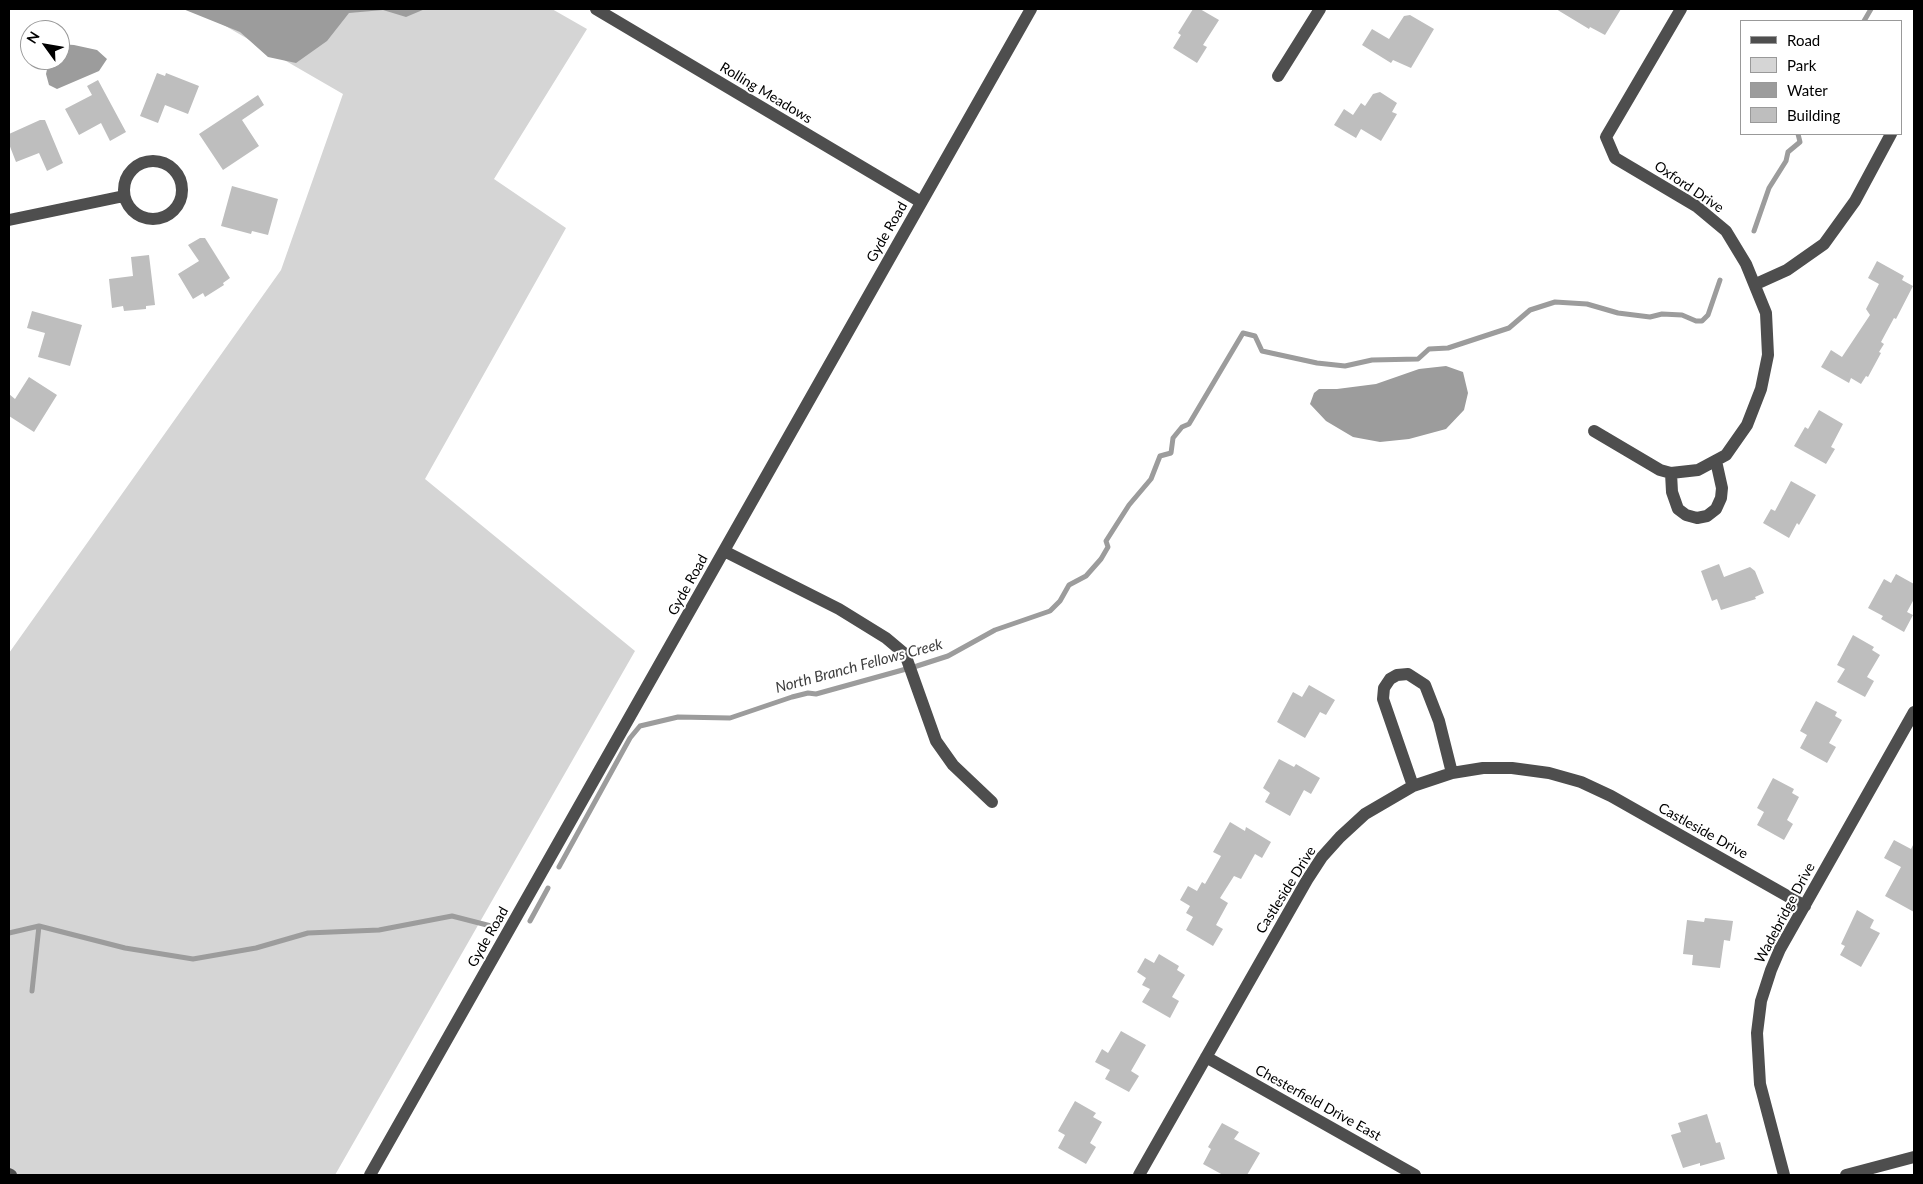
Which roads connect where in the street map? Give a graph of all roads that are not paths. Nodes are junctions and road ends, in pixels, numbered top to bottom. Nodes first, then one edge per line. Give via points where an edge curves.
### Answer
1 (596, 9) edge
2 (1031, 9) edge
3 (1320, 9) edge
4 (1681, 9) edge
5 (1278, 76) dead end
6 (1891, 135) edge
7 (124, 196) junction
8 (922, 202) junction
9 (9, 220) edge
10 (1756, 284) junction
11 (1594, 431) dead end
12 (1716, 461) junction
13 (1671, 473) junction
14 (724, 551) junction
15 (1914, 712) edge
16 (1452, 773) junction
17 (1413, 786) junction
18 (992, 802) dead end
19 (1805, 906) junction
20 (1206, 1057) junction
21 (1914, 1156) edge
22 (370, 1175) edge
23 (1139, 1175) edge
24 (1415, 1175) edge
25 (1784, 1175) edge
26 (1846, 1175) edge

1 - 8 street, Rolling Meadows
2 - 8 street, Gyde Road
3 - 5 street
4 - 10 street, Oxford Drive via 1606,137 1615,158 1696,206 1726,231
6 - 10 street via 1855,201 1824,244 1787,270
7 - 7 street via 137,215 159,219 178,207 182,184 170,166 148,162 129,174
7 - 9 street
8 - 14 street, Gyde Road
10 - 12 street, Oxford Drive via 1766,313 1768,355 1761,389 1747,425 1726,455
11 - 13 street, Oxford Drive via 1660,470
12 - 13 street, Oxford Drive via 1698,470
12 - 13 street via 1721,498 1716,509 1707,516 1697,518 1678,509 1672,492
14 - 18 street via 839,609 886,638 905,654 936,741 953,765
14 - 22 street, Gyde Road
15 - 19 street, Wadebridge Drive
16 - 17 street, Castleside Drive
16 - 17 street via 1439,721 1425,685 1408,674 1397,675 1384,688 1383,698
16 - 19 street, Castleside Drive via 1512,768 1581,782
17 - 20 street, Castleside Drive via 1364,814 1322,857
19 - 25 street, Wadebridge Drive via 1771,970 1757,1033 1760,1084
20 - 23 street, Castleside Drive
20 - 24 street, Chesterfield Drive East
21 - 26 street

